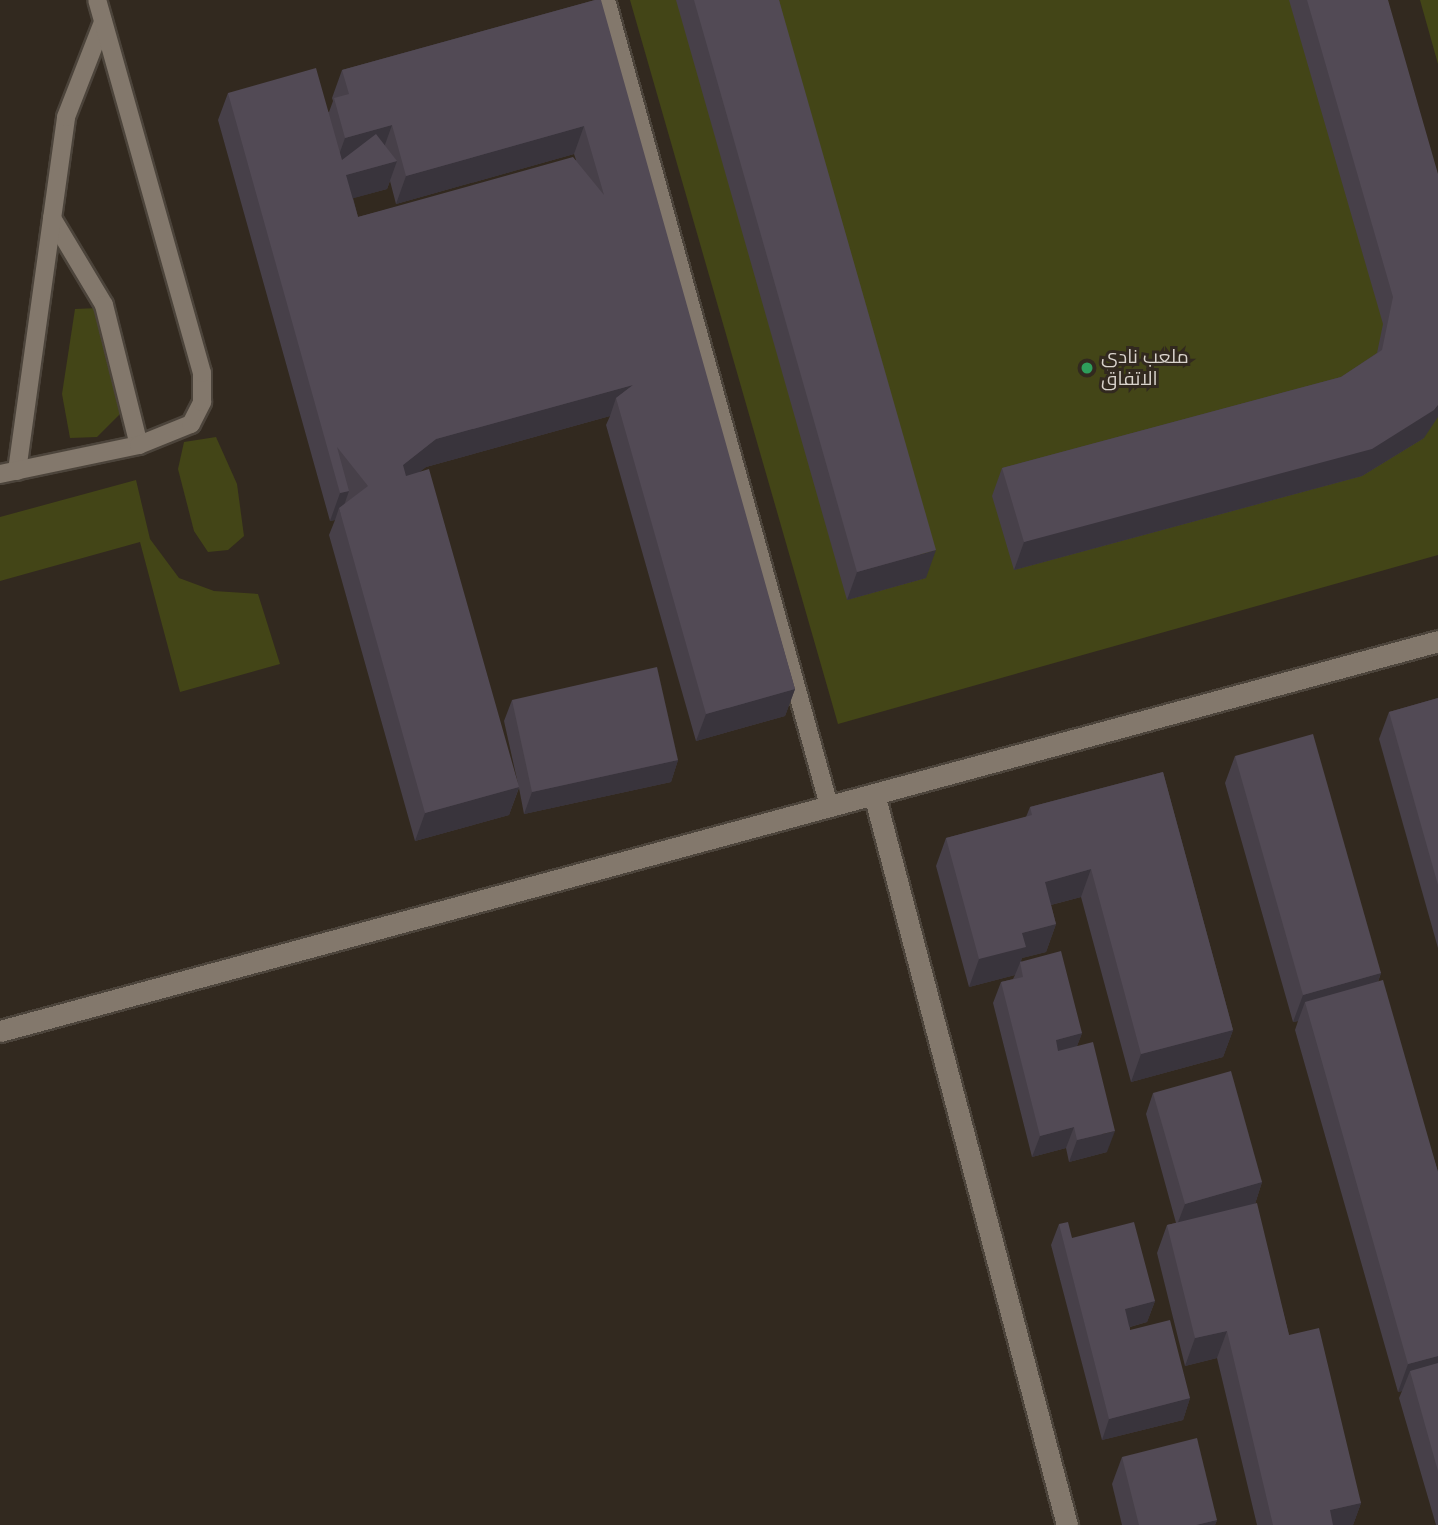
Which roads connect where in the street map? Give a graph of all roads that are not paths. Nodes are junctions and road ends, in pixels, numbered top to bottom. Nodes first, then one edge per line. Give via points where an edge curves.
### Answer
1 (97, 0) edge
2 (606, 0) edge
3 (103, 22) junction
4 (52, 218) junction
5 (139, 445) junction
6 (8, 472) edge
7 (1438, 641) edge
8 (874, 794) junction
9 (829, 806) junction
10 (0, 1031) edge
11 (1067, 1525) edge

1 - 3 lane
2 - 9 lane
3 - 4 lane via 66,117
3 - 5 lane via 202,373 202,402 191,424
4 - 5 lane via 104,305
4 - 6 lane
5 - 6 lane
7 - 8 street
8 - 9 street
8 - 11 street
9 - 10 street

